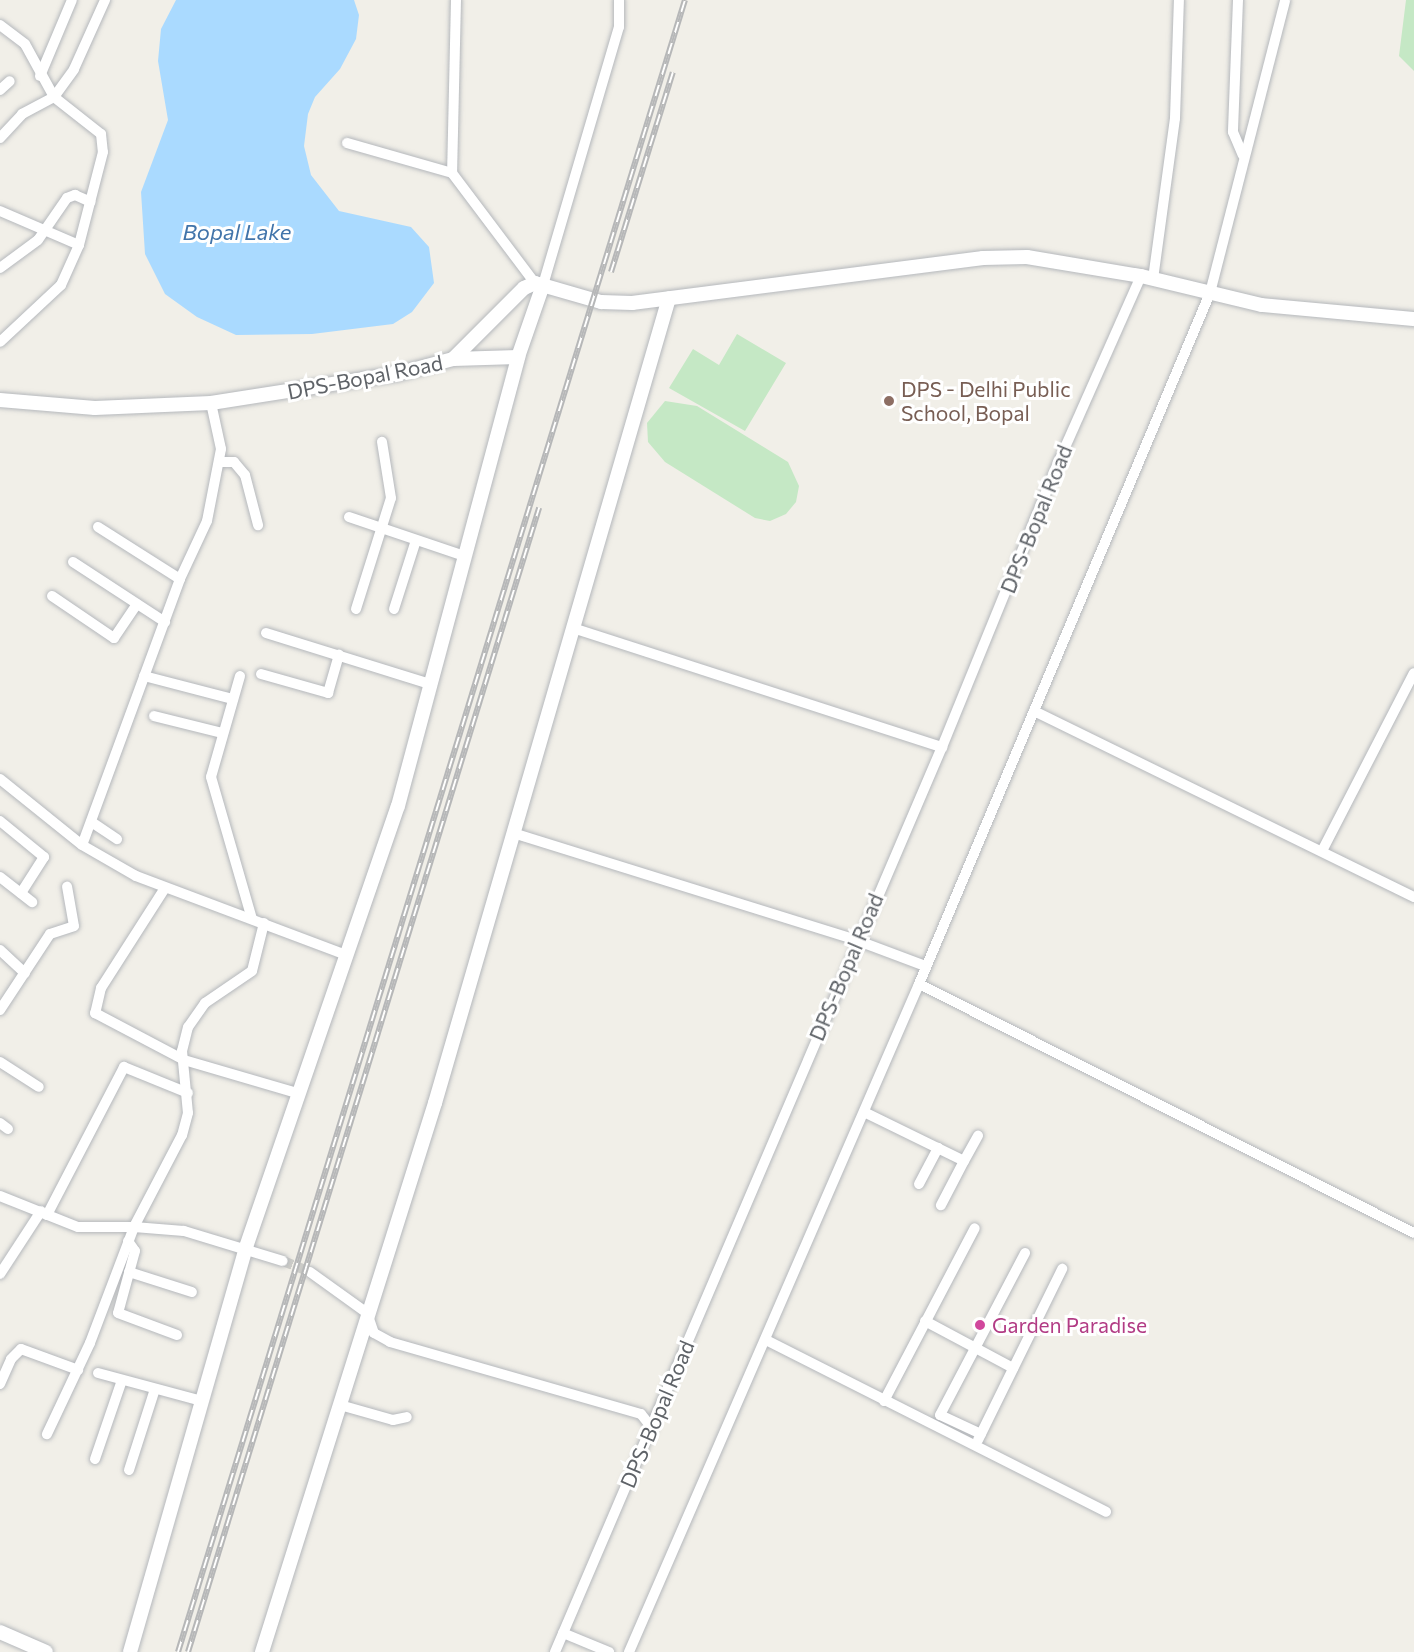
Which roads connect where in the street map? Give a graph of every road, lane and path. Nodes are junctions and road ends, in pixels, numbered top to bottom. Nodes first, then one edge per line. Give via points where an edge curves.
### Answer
1 (72, 0) edge
2 (105, 0) edge
3 (456, 0) edge
4 (1179, 0) edge
5 (1238, 0) edge
6 (1285, 0) edge
7 (622, 1) edge
8 (0, 25) edge
9 (40, 76) junction
10 (10, 81) dead end
11 (0, 90) edge
12 (54, 97) junction
13 (0, 138) edge
14 (347, 143) dead end
15 (1243, 156) junction
16 (452, 173) junction
17 (91, 202) junction
18 (0, 211) edge
19 (46, 231) junction
20 (79, 245) junction
21 (0, 268) edge
22 (1154, 279) junction
23 (539, 284) junction
24 (1210, 293) junction
25 (669, 298) junction
26 (1414, 319) edge
27 (0, 342) edge
28 (518, 357) junction
29 (453, 359) junction
30 (0, 401) edge
31 (211, 403) junction
32 (382, 442) dead end
33 (220, 462) junction
34 (349, 517) dead end
35 (258, 525) dead end
36 (99, 527) dead end
37 (383, 528) junction
38 (416, 540) junction
39 (464, 556) junction
40 (73, 562) dead end
41 (180, 579) junction
42 (52, 596) dead end
43 (137, 604) junction
44 (356, 609) dead end
45 (394, 609) dead end
46 (165, 622) junction
47 (576, 629) junction
48 (266, 633) dead end
49 (339, 655) junction
50 (1414, 673) edge
51 (261, 674) dead end
52 (144, 676) junction
53 (240, 676) dead end
54 (430, 684) junction
55 (233, 699) junction
56 (1034, 711) junction
57 (154, 716) dead end
58 (222, 733) junction
59 (942, 747) junction
60 (0, 779) edge
61 (0, 821) edge
62 (93, 823) junction
63 (513, 833) junction
64 (117, 839) dead end
65 (82, 845) junction
66 (1322, 851) junction
67 (0, 877) edge
68 (67, 887) dead end
69 (165, 888) junction
70 (21, 893) junction
71 (1414, 897) edge
72 (32, 902) dead end
73 (252, 919) junction
74 (264, 923) junction
75 (856, 940) junction
76 (0, 950) edge
77 (344, 954) junction
78 (925, 966) junction
79 (25, 973) junction
80 (919, 984) junction
81 (0, 1010) edge
82 (184, 1060) junction
83 (0, 1062) edge
84 (39, 1087) dead end
85 (188, 1093) junction
86 (297, 1093) junction
87 (864, 1112) junction
88 (978, 1136) dead end
89 (938, 1148) junction
90 (964, 1161) junction
91 (920, 1184) dead end
92 (0, 1196) edge
93 (940, 1205) dead end
94 (44, 1213) junction
95 (134, 1227) junction
96 (975, 1228) dead end
97 (1414, 1233) edge
98 (128, 1240) junction
99 (246, 1247) junction
100 (1025, 1253) dead end
101 (283, 1261) tunnel mouth
102 (1062, 1269) dead end
103 (129, 1272) junction
104 (310, 1272) tunnel mouth
105 (0, 1274) edge
106 (192, 1292) dead end
107 (367, 1313) junction
108 (926, 1321) junction
109 (177, 1335) dead end
110 (766, 1340) junction
111 (974, 1347) junction
112 (1013, 1368) junction
113 (78, 1370) junction
114 (98, 1373) dead end
115 (122, 1380) junction
116 (0, 1384) edge
117 (155, 1389) junction
118 (202, 1401) junction
119 (884, 1401) junction
120 (340, 1405) junction
121 (407, 1417) dead end
122 (652, 1428) junction
123 (46, 1434) dead end
124 (981, 1434) junction
125 (976, 1445) junction
126 (95, 1459) dead end
127 (129, 1470) dead end
128 (1106, 1512) dead end
129 (0, 1632) edge
130 (563, 1633) junction
131 (46, 1652) edge
132 (130, 1652) edge
133 (262, 1652) edge
134 (555, 1652) edge
135 (609, 1652) edge
136 (629, 1652) edge

1 - 9 street
2 - 12 street via 74,69
3 - 16 street
4 - 22 street, DPS-Bopal Road via 1175,118
5 - 15 street via 1233,132
6 - 15 street
7 - 23 street
8 - 9 street via 25,44
9 - 12 street
10 - 11 street
12 - 13 street via 21,114
12 - 17 street via 101,134 103,152
14 - 16 street
15 - 24 street
16 - 23 street
17 - 19 street via 75,195 67,198
17 - 20 street
18 - 19 street
19 - 20 street
19 - 21 street
20 - 27 street via 61,285
22 - 24 street
22 - 25 street via 1027,257 983,258
22 - 59 street, DPS-Bopal Road via 1059,461
23 - 25 street via 601,302
23 - 28 street
23 - 29 street, DPS-Bopal Road via 524,288
24 - 26 street via 1262,305
24 - 56 street
25 - 47 street
28 - 29 street
28 - 39 street
29 - 31 street, DPS-Bopal Road via 397,374
30 - 31 street, DPS-Bopal Road via 95,408
31 - 33 street via 218,426
32 - 37 street via 391,498
33 - 35 street via 234,462 245,475
33 - 41 street via 207,521
34 - 37 street
36 - 41 street
37 - 38 street
37 - 44 street
38 - 39 street
38 - 45 street
39 - 54 street
40 - 43 street
41 - 46 street
42 - 43 street via 114,638
43 - 46 street
46 - 52 street
47 - 59 street
47 - 63 street
48 - 49 street
49 - 51 street via 328,693
49 - 54 street
50 - 66 street
52 - 55 street
52 - 62 street
53 - 55 street
54 - 77 street via 374,882
55 - 58 street
56 - 66 street
56 - 78 street
57 - 58 street
58 - 73 street via 211,777 214,797
59 - 75 street, DPS-Bopal Road
60 - 65 street
61 - 70 street via 44,856
62 - 64 street
62 - 65 street
63 - 75 street
63 - 107 street via 435,1103
65 - 69 street
66 - 71 street
67 - 70 street
68 - 79 street via 74,926 50,934
69 - 73 street
69 - 82 street via 101,988 95,1013
70 - 72 street
73 - 74 street
74 - 77 street
74 - 82 street via 252,971 195,1016 182,1041
75 - 78 street
75 - 122 street, DPS-Bopal Road
76 - 79 street
77 - 86 street
78 - 80 street
79 - 81 street
80 - 87 street
80 - 97 street
82 - 85 street
82 - 86 street
83 - 84 street
85 - 94 street via 124,1067
85 - 95 street via 182,1134
86 - 99 street
87 - 89 street
87 - 110 street
88 - 90 street
89 - 90 street
89 - 91 street
90 - 93 street
92 - 94 street
94 - 95 street via 78,1227
94 - 105 street
95 - 98 street
95 - 99 street via 183,1231
96 - 108 street
98 - 103 street via 136,1247
98 - 113 street
99 - 101 street
99 - 118 street
100 - 111 street
102 - 112 street
103 - 106 street
103 - 109 street via 118,1313
104 - 107 street
107 - 120 street
107 - 122 street via 374,1333 390,1342 641,1414
108 - 111 street
108 - 119 street
110 - 119 street
110 - 136 street
111 - 112 street
111 - 124 street via 940,1415
112 - 124 street
113 - 116 street via 21,1349 11,1359
113 - 123 street
114 - 115 street
115 - 117 street
115 - 126 street
117 - 118 street
117 - 127 street
118 - 132 street
119 - 125 street
120 - 121 street via 393,1420
120 - 133 street
122 - 130 street, DPS-Bopal Road
124 - 125 street
125 - 128 street
129 - 131 street
130 - 134 street, DPS-Bopal Road
130 - 135 street

